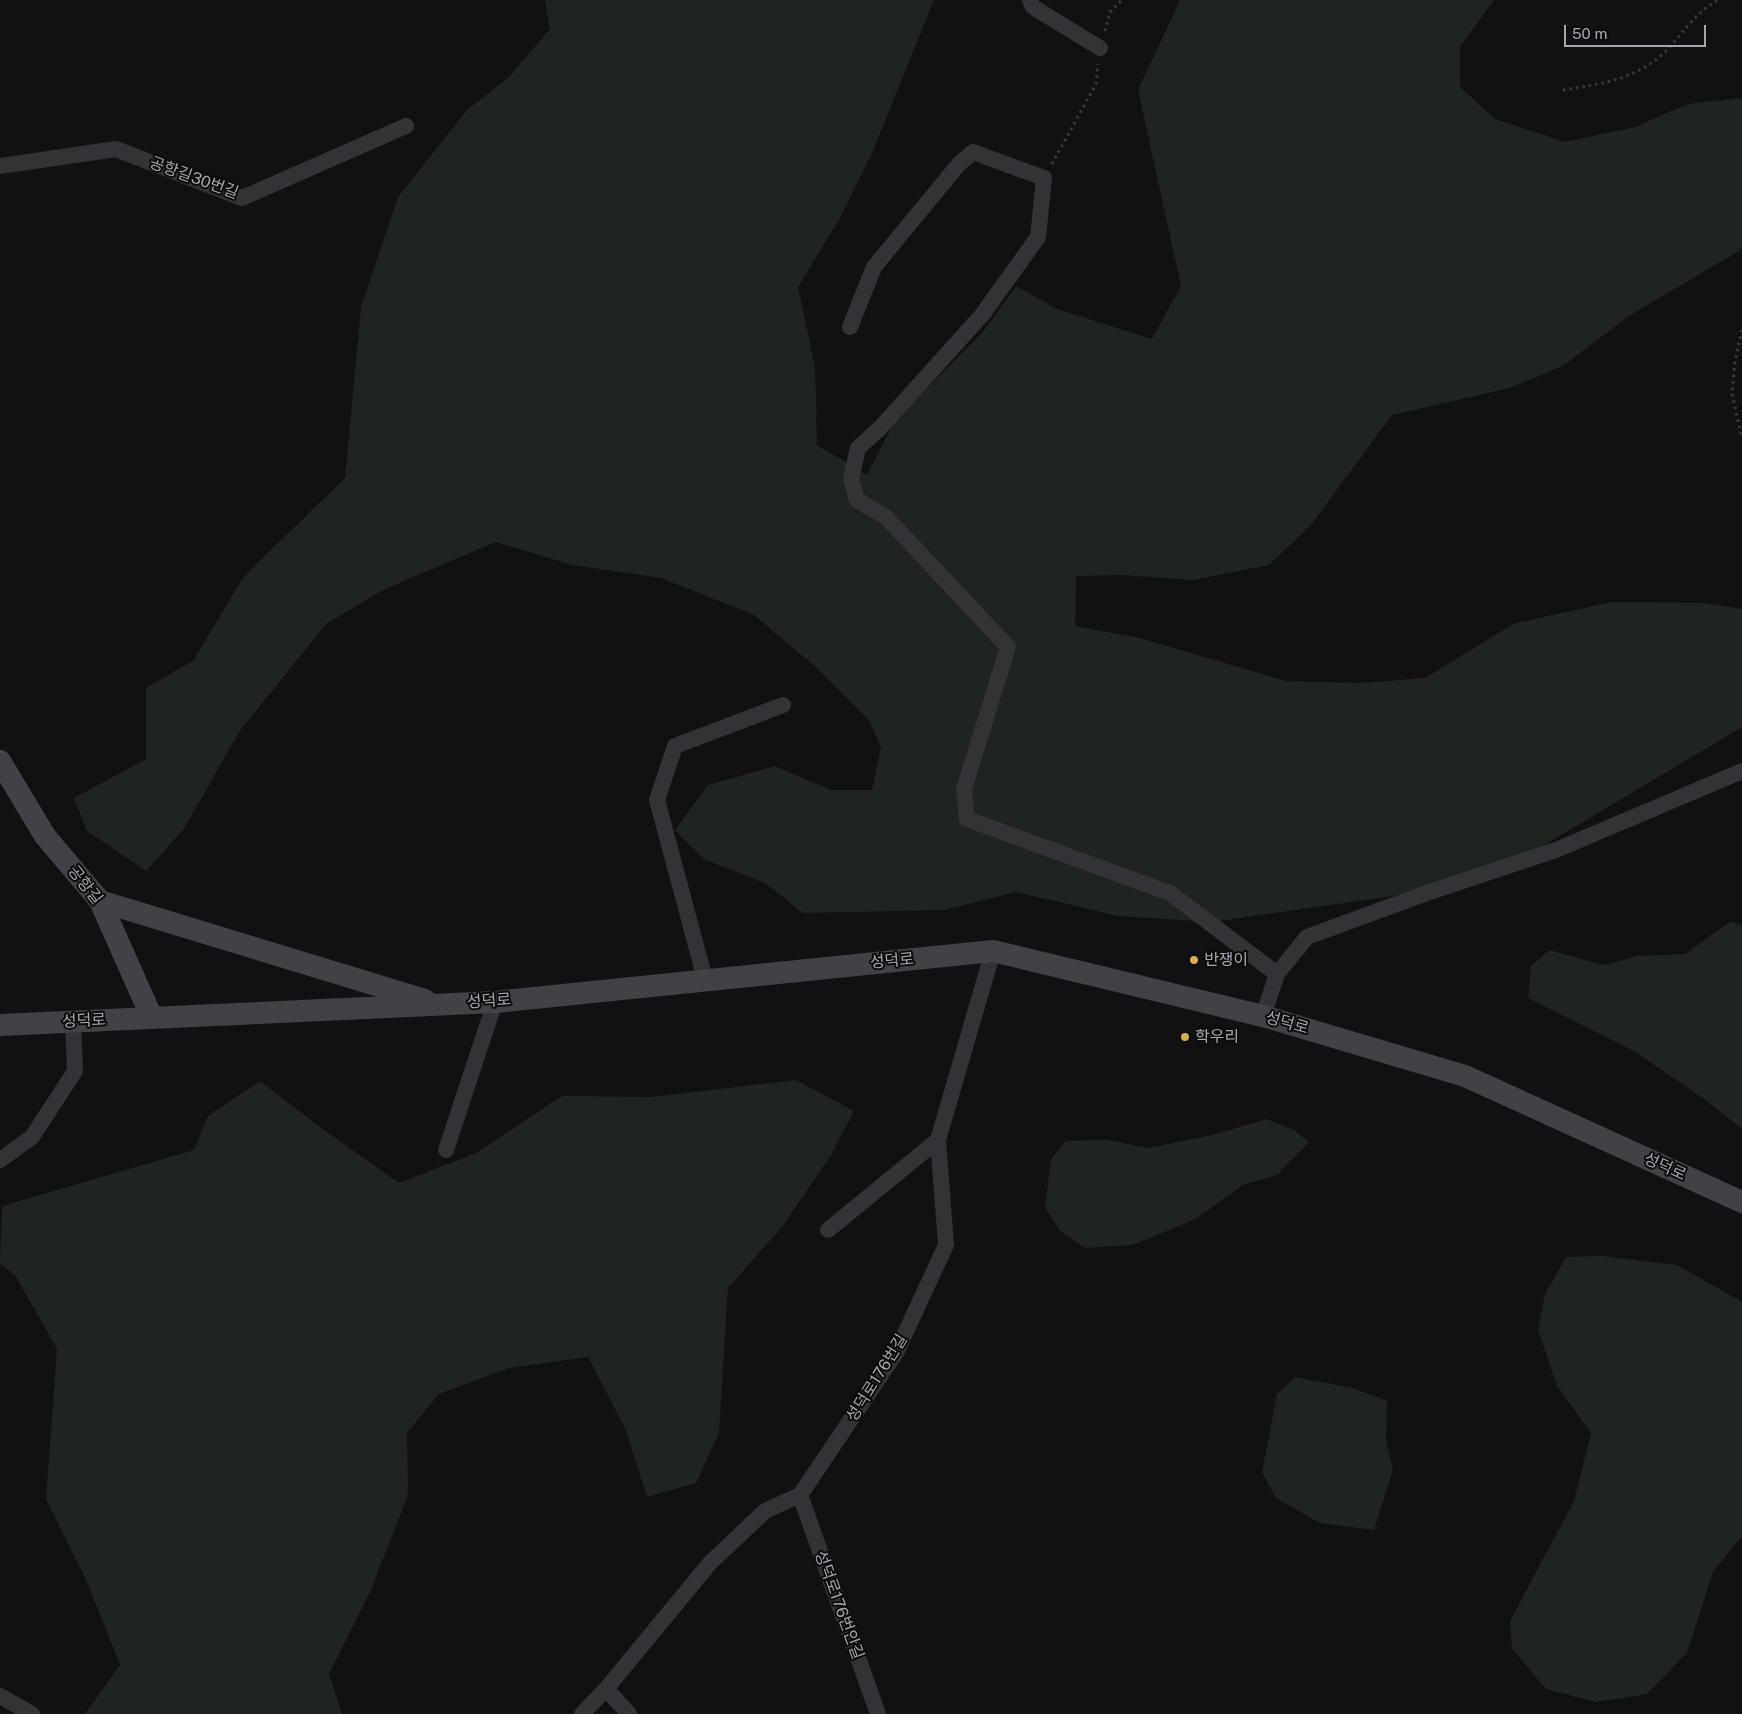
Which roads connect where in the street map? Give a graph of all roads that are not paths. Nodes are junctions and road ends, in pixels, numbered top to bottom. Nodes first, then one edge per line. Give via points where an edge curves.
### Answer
1 (1030, 0) edge
2 (1100, 48) road end
3 (406, 126) dead end
4 (0, 166) edge
5 (850, 327) dead end
6 (783, 704) dead end
7 (0, 761) edge
8 (1742, 771) edge
9 (100, 901) junction
10 (993, 951) junction
11 (1276, 974) junction
12 (705, 979) junction
13 (495, 1002) junction
14 (440, 1004) junction
15 (1263, 1016) junction
16 (152, 1018) junction
17 (73, 1022) junction
18 (0, 1026) edge
19 (938, 1140) junction
20 (446, 1150) dead end
21 (0, 1160) edge
22 (1742, 1202) edge
23 (828, 1230) dead end
24 (800, 1495) junction
25 (606, 1689) junction
26 (0, 1696) edge
27 (32, 1714) edge
28 (582, 1714) edge
29 (629, 1714) edge
30 (878, 1714) edge

1 - 2 street via 1034,7
3 - 4 street, 공항길30번길 via 242,198 116,149
5 - 11 street via 874,267 959,164 973,152 1044,178 1038,237 982,315 858,448 851,479 857,500 885,516 1008,647 964,789 967,819 1170,893
6 - 12 street via 675,746 657,800
7 - 9 street, 공항길 via 45,836
8 - 11 street via 1556,850 1307,937
9 - 14 street
9 - 16 street, 공항길
10 - 12 street, 성덕로
10 - 15 street, 성덕로
10 - 19 street, 성덕로176번길
11 - 15 street
12 - 13 street, 성덕로
13 - 14 street, 성덕로
13 - 20 street
14 - 16 street, 성덕로
15 - 22 street, 성덕로 via 1465,1076
16 - 17 street, 성덕로
17 - 18 street, 성덕로
17 - 21 street via 75,1071 32,1137
19 - 23 street
19 - 24 street, 성덕로176번길 via 946,1245 897,1351
24 - 25 street via 765,1510 710,1563
24 - 30 street, 성덕로176번안길
25 - 28 street
25 - 29 street
26 - 27 street

